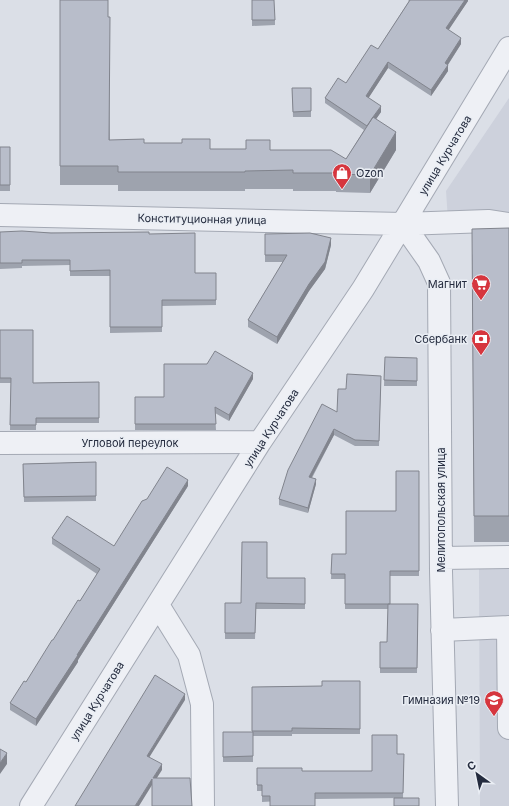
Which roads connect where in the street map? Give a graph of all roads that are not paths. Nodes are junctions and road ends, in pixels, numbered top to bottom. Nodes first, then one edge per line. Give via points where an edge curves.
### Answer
1 (509, 48) edge
2 (0, 215) edge
3 (403, 224) junction
4 (509, 224) edge
5 (260, 442) junction
6 (0, 443) edge
7 (509, 557) edge
8 (441, 558) junction
9 (158, 605) junction
10 (508, 627) edge
11 (442, 630) junction
12 (509, 728) edge
13 (31, 806) edge
14 (203, 806) edge
15 (447, 806) edge

1 - 3 street, улица Курчатова
2 - 3 street, Конституционная улица
3 - 4 street, Конституционная улица via 488,221
3 - 5 street, улица Курчатова
3 - 8 street, Мелитопольская улица via 429,261 439,282
5 - 6 street, Угловой переулок
5 - 9 street, улица Курчатова
7 - 8 street
8 - 11 street, Мелитопольская улица
9 - 13 street, улица Курчатова
9 - 14 street via 189,655 202,704
10 - 11 street
10 - 12 street
11 - 15 street, Мелитопольская улица

